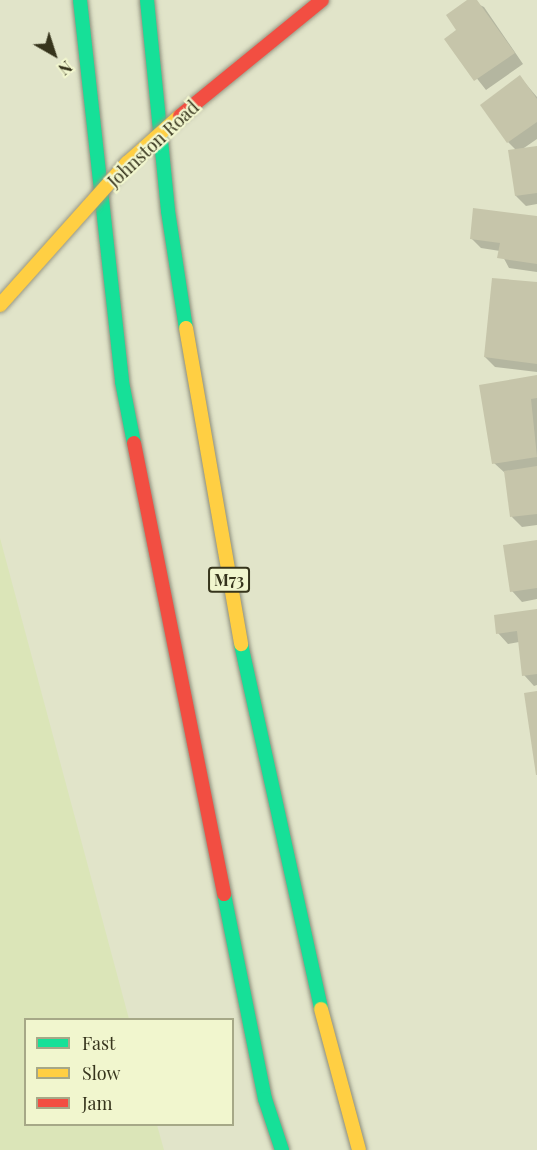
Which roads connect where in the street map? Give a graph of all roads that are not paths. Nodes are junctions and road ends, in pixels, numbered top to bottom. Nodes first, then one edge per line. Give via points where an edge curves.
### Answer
1 (72, 0) edge
2 (80, 0) edge
3 (147, 0) edge
4 (322, 0) edge
5 (166, 24) dead end
6 (93, 143) junction
7 (168, 211) junction
8 (0, 305) edge
9 (282, 1150) edge
10 (359, 1150) edge

1 - 6 main road
2 - 6 main road
3 - 7 main road, M73
4 - 8 main road, Johnston Road, bridge via 250,55 127,163
5 - 7 main road
6 - 9 main road via 122,382 266,1099
7 - 10 main road, M73 via 262,757 308,960

